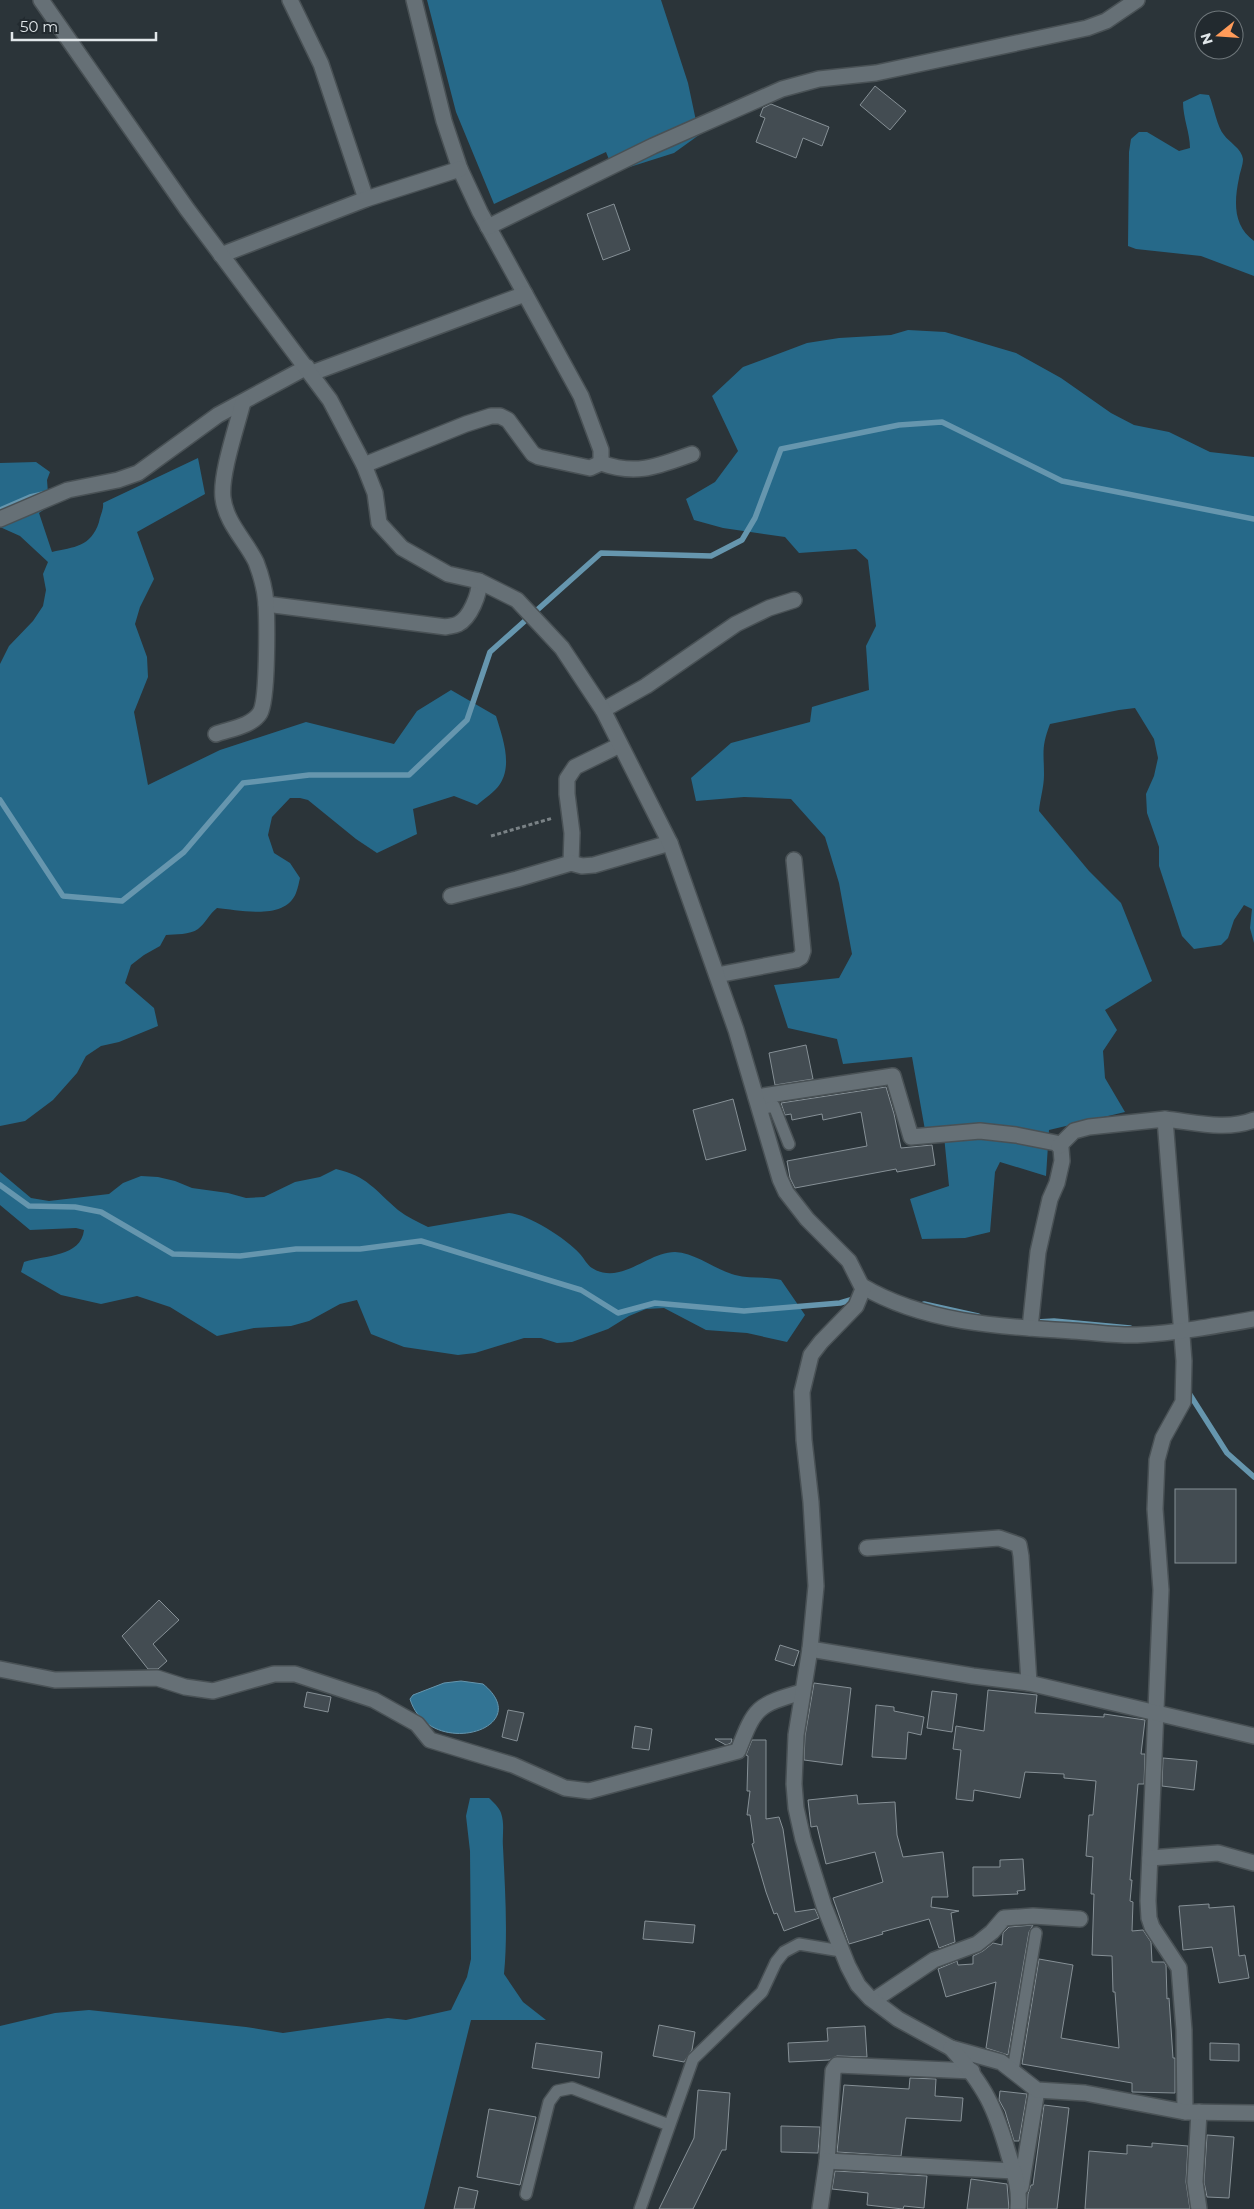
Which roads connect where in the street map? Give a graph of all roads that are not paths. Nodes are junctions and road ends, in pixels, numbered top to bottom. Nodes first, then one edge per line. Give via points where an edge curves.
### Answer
1 (41, 0) edge
2 (290, 0) edge
3 (414, 0) edge
4 (1137, 0) edge
5 (460, 169) junction
6 (366, 198) junction
7 (488, 227) junction
8 (221, 254) junction
9 (525, 294) junction
10 (309, 370) junction
11 (244, 402) junction
12 (692, 454) dead end
13 (601, 463) junction
14 (364, 465) junction
15 (0, 519) edge
16 (479, 581) junction
17 (794, 600) dead end
18 (266, 604) junction
19 (602, 710) junction
20 (216, 734) dead end
21 (620, 745) junction
22 (670, 843) junction
23 (794, 860) dead end
24 (571, 863) junction
25 (451, 896) dead end
26 (717, 975) junction
27 (758, 1103) junction
28 (1165, 1119) junction
29 (1254, 1120) edge
30 (789, 1144) dead end
31 (1059, 1146) junction
32 (861, 1293) junction
33 (1254, 1319) edge
34 (1030, 1328) junction
35 (1182, 1331) junction
36 (866, 1548) dead end
37 (810, 1649) junction
38 (0, 1669) edge
39 (1029, 1683) junction
40 (802, 1692) junction
41 (1156, 1712) junction
42 (1254, 1736) edge
43 (1150, 1858) junction
44 (1254, 1863) edge
45 (1080, 1919) dead end
46 (1036, 1933) dead end
47 (841, 1951) junction
48 (874, 2000) junction
49 (951, 2048) junction
50 (1012, 2070) junction
51 (972, 2071) junction
52 (1037, 2090) junction
53 (1192, 2112) junction
54 (1254, 2114) edge
55 (670, 2125) junction
56 (827, 2161) junction
57 (1014, 2171) junction
58 (1020, 2192) junction
59 (526, 2194) dead end
60 (640, 2209) edge
61 (820, 2209) edge
62 (1018, 2209) edge
63 (1199, 2209) edge

1 - 8 street
2 - 6 street via 321,64
3 - 5 street via 444,121
4 - 7 street via 1106,21 1087,28 876,74 819,79 782,89 653,146
5 - 6 street
5 - 7 street
6 - 8 street
7 - 9 street
8 - 10 street
9 - 10 street
9 - 13 street via 581,396 601,450
10 - 11 street
10 - 14 street via 334,408
11 - 15 street via 218,415 138,473 68,490
11 - 18 street via 224,479 223,498 228,515 256,562
12 - 13 street via 638,470
13 - 14 street via 590,468 539,457 533,454 508,420 491,416
14 - 16 street via 375,493 379,522 402,548 448,574
16 - 18 street via 480,589 468,615 459,624 446,627
16 - 19 street via 517,600 542,625 562,648
17 - 19 street via 736,624 646,686
18 - 20 street via 265,688 261,712 251,722
19 - 21 street
21 - 22 street
21 - 24 street via 575,767 567,779
22 - 24 street via 594,865
22 - 26 street
23 - 26 street via 801,957
24 - 25 street
26 - 27 street
27 - 30 lane via 774,1106
27 - 31 street via 893,1076 910,1138 980,1131 1016,1135
27 - 32 street via 786,1192 849,1262
28 - 29 street via 1224,1126 1243,1125
28 - 31 street via 1089,1127 1074,1131
28 - 35 street
31 - 34 street via 1062,1161 1038,1252
32 - 34 street via 938,1315
32 - 37 street via 856,1306 811,1355 802,1392 816,1586
33 - 35 street
34 - 35 street via 1135,1335
35 - 41 street via 1183,1402 1163,1438 1157,1460 1155,1508 1162,1590
36 - 39 street via 999,1538 1019,1544
37 - 39 street
37 - 40 street
38 - 40 street via 56,1680 156,1678 213,1691 274,1674 295,1674 374,1700 417,1724 430,1740 513,1765 565,1788 589,1792 738,1751 756,1711 775,1700
39 - 41 street
40 - 47 street via 795,1760 796,1808 803,1839
41 - 42 street
41 - 43 street
43 - 44 street via 1218,1853
43 - 53 street via 1149,1918 1179,1968
45 - 48 street via 1004,1918 977,1944 934,1960
46 - 50 lane
47 - 48 street via 858,1984
47 - 55 lane via 799,1944 784,1952 762,1992 694,2059
48 - 49 street via 898,2019
49 - 50 street via 1000,2062
49 - 51 street
50 - 52 street
51 - 56 street via 838,2065 833,2071
51 - 57 street via 999,2120
52 - 53 street via 1085,2092
52 - 58 street
53 - 54 street
53 - 63 street
55 - 59 lane via 572,2088 557,2091 549,2102
55 - 60 lane
56 - 57 street
56 - 61 street
57 - 58 street
58 - 62 street

